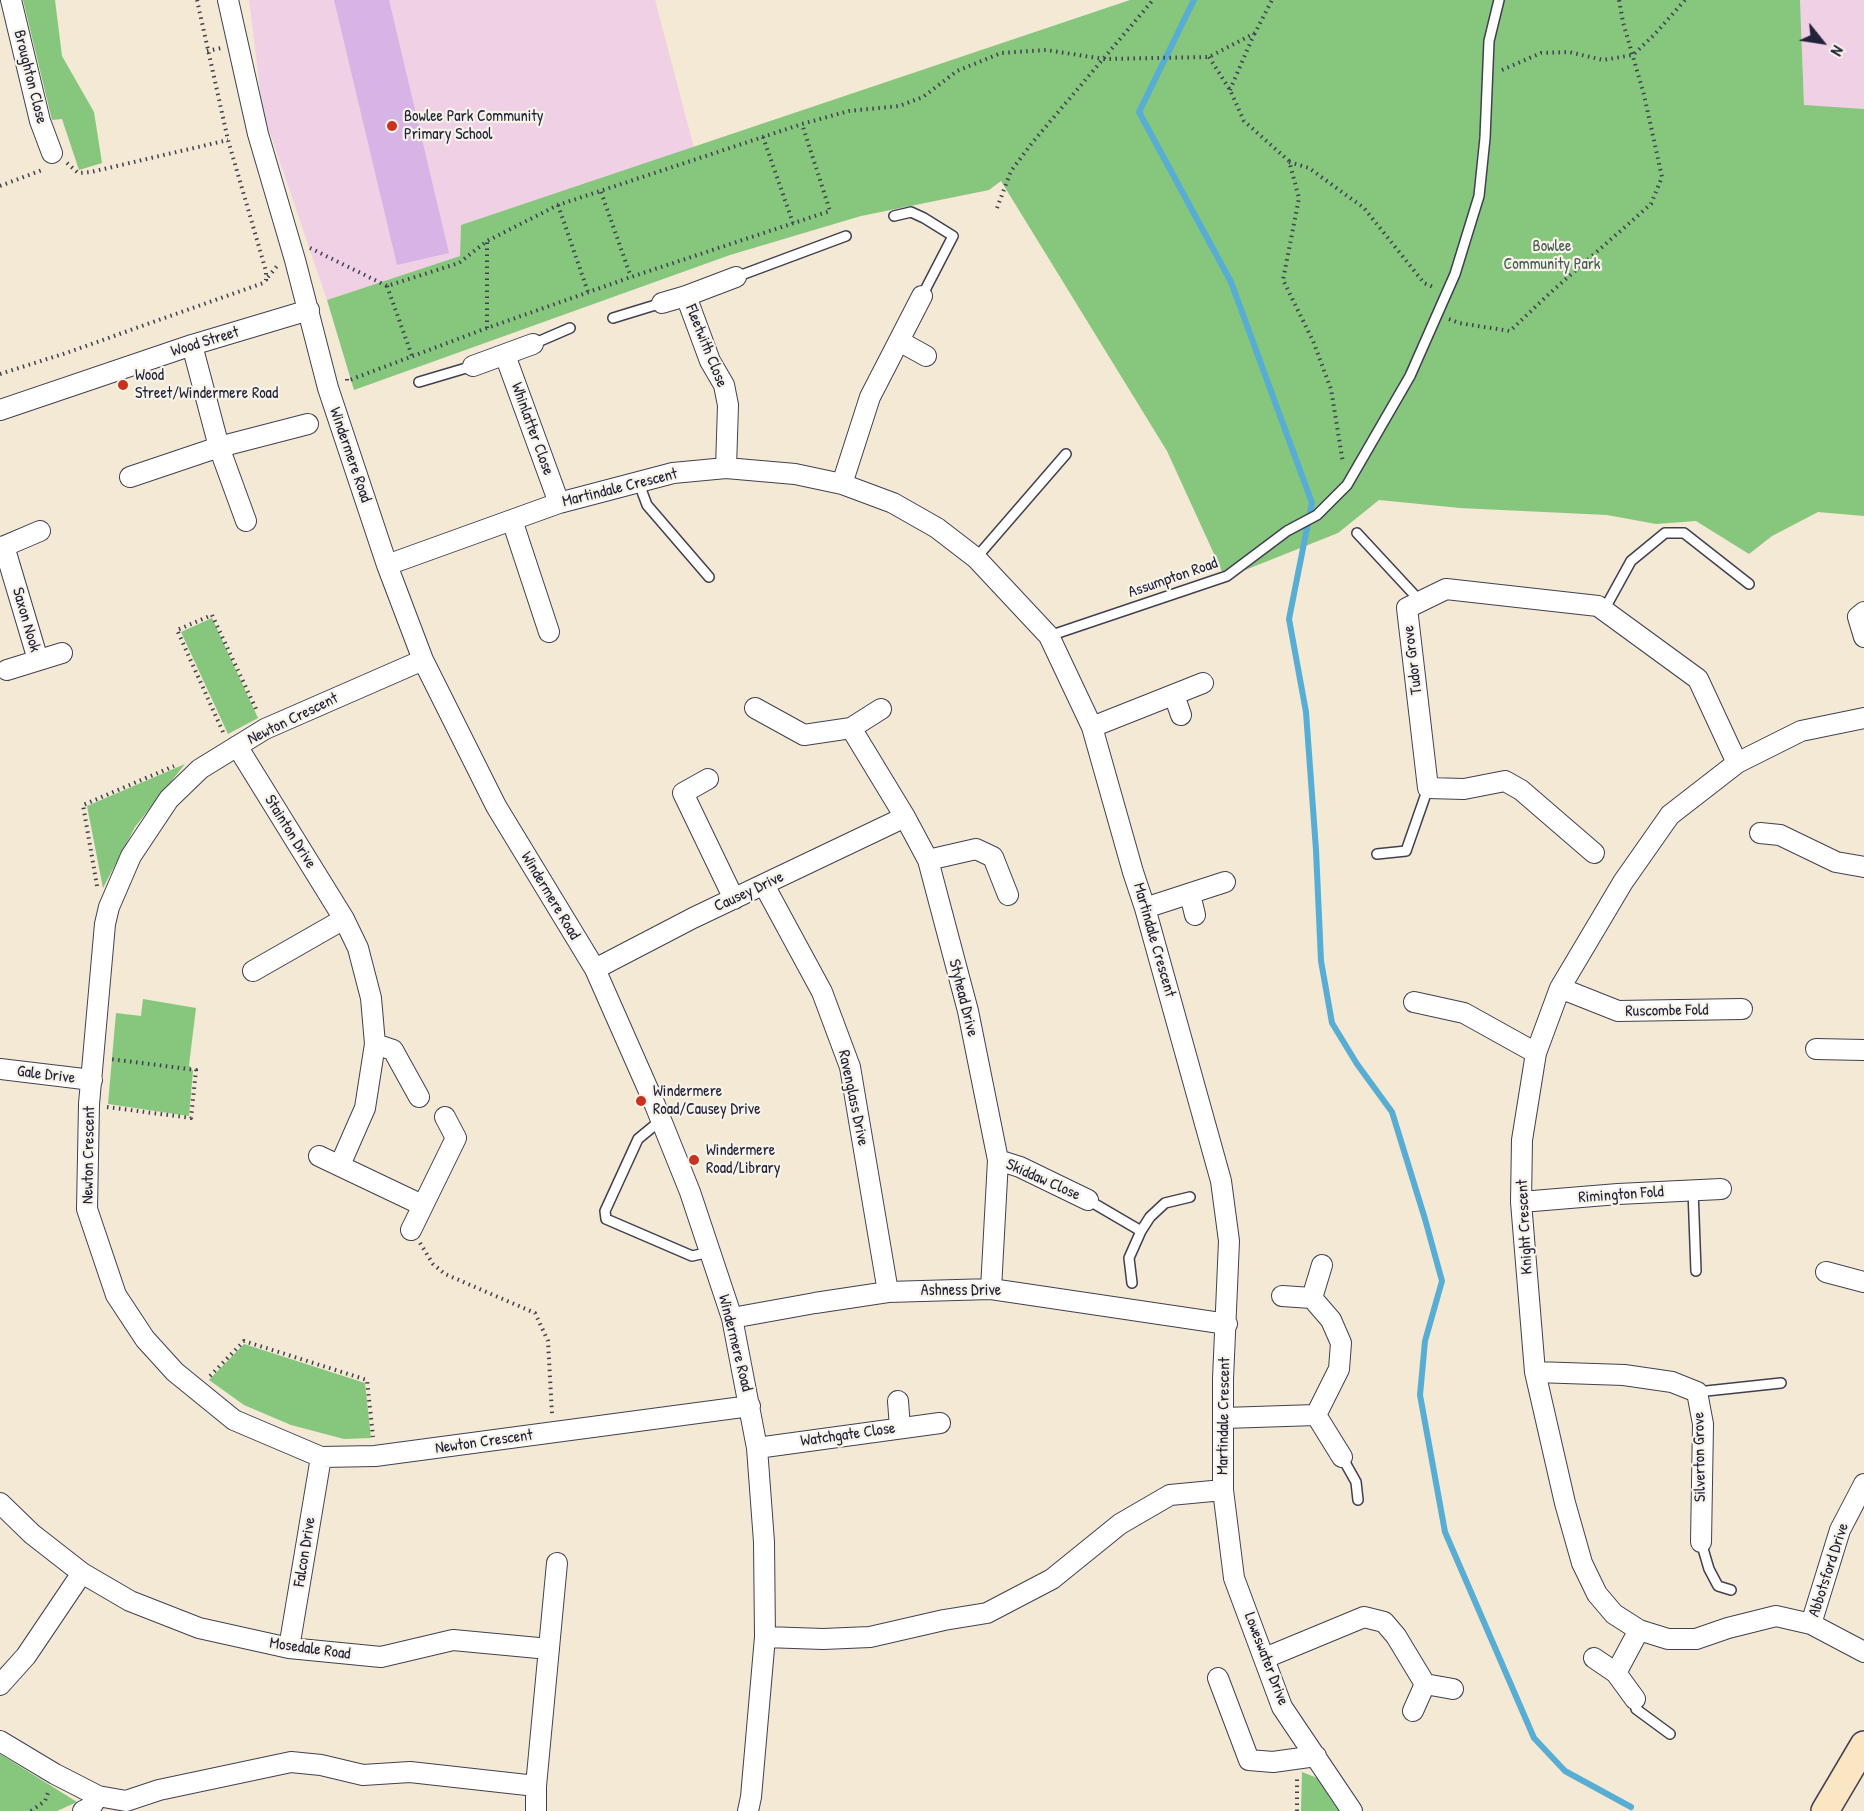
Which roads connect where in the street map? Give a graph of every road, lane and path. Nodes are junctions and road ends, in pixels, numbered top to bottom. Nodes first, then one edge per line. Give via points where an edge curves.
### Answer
1 (11, 0) edge
2 (197, 0) edge
3 (228, 0) edge
4 (1153, 0) edge
5 (1272, 0) edge
6 (1499, 0) edge
7 (1619, 0) edge
8 (1685, 0) edge
9 (1255, 33) junction
10 (1633, 55) junction
11 (1209, 57) junction
12 (1104, 59) junction
13 (1487, 76) junction
14 (1230, 90) junction
15 (802, 124) junction
16 (763, 137) junction
17 (228, 140) junction
18 (1289, 161) junction
19 (53, 162) junction
20 (0, 186) edge
21 (601, 192) junction
22 (558, 205) junction
23 (997, 208) dead end
24 (894, 216) dead end
25 (793, 223) junction
26 (846, 236) dead end
27 (487, 241) junction
28 (306, 246) dead end
29 (736, 277) joint
30 (631, 278) junction
31 (387, 286) junction
32 (588, 293) junction
33 (1446, 294) junction
34 (686, 296) junction
35 (922, 296) joint
36 (662, 303) joint
37 (309, 310) junction
38 (1437, 314) junction
39 (613, 318) dead end
40 (487, 328) junction
41 (570, 328) dead end
42 (899, 341) junction
43 (533, 344) joint
44 (192, 345) junction
45 (505, 355) junction
46 (412, 356) junction
47 (926, 356) dead end
48 (473, 366) joint
49 (0, 374) edge
50 (347, 381) dead end
51 (419, 382) dead end
52 (0, 410) edge
53 (308, 424) dead end
54 (219, 447) junction
55 (1066, 454) dead end
56 (726, 468) junction
57 (130, 477) dead end
58 (638, 481) junction
59 (842, 484) junction
60 (1347, 485) junction
61 (558, 503) junction
62 (512, 520) junction
63 (246, 521) dead end
64 (40, 531) dead end
65 (1357, 532) dead end
66 (2, 547) edge
67 (976, 558) junction
68 (387, 565) junction
69 (709, 577) dead end
70 (1749, 584) dead end
71 (1420, 602) junction
72 (1604, 610) junction
73 (1864, 612) edge
74 (549, 632) dead end
75 (1049, 636) junction
76 (1864, 637) edge
77 (62, 653) dead end
78 (38, 660) junction
79 (423, 660) junction
80 (7, 670) dead end
81 (1203, 683) dead end
82 (1174, 695) junction
83 (755, 708) dead end
84 (881, 709) dead end
85 (1180, 714) dead end
86 (1864, 718) edge
87 (1092, 727) junction
88 (851, 728) junction
89 (265, 729) junction
90 (234, 748) junction
91 (1737, 763) junction
92 (200, 769) junction
93 (708, 779) dead end
94 (1428, 788) junction
95 (905, 817) junction
96 (1760, 833) dead end
97 (1594, 852) dead end
98 (1377, 854) dead end
99 (928, 860) junction
100 (1864, 867) edge
101 (1224, 882) dead end
102 (764, 885) junction
103 (1190, 894) junction
104 (1008, 895) dead end
105 (734, 899) junction
106 (109, 908) junction
107 (1146, 908) junction
108 (1195, 915) dead end
109 (344, 919) junction
110 (595, 969) junction
111 (254, 971) dead end
112 (1560, 988) junction
113 (1414, 1002) dead end
114 (1742, 1010) dead end
115 (375, 1044) junction
116 (1816, 1049) dead end
117 (1864, 1050) edge
118 (1536, 1053) junction
119 (94, 1057) junction
120 (0, 1069) edge
121 (92, 1080) junction
122 (419, 1097) dead end
123 (89, 1104) junction
124 (445, 1117) dead end
125 (661, 1120) junction
126 (319, 1156) dead end
127 (998, 1160) junction
128 (340, 1165) junction
129 (1721, 1189) dead end
130 (1693, 1190) junction
131 (1190, 1197) dead end
132 (1088, 1200) joint
133 (1521, 1202) junction
134 (422, 1205) junction
135 (411, 1230) joint
136 (1141, 1231) junction
137 (710, 1252) junction
138 (1322, 1265) dead end
139 (1696, 1271) dead end
140 (1826, 1272) dead end
141 (1864, 1282) edge
142 (1132, 1283) dead end
143 (991, 1289) junction
144 (888, 1292) junction
145 (1282, 1296) dead end
146 (1312, 1298) junction
147 (732, 1318) junction
148 (1227, 1324) junction
149 (1535, 1372) junction
150 (1781, 1383) dead end
151 (196, 1390) junction
152 (1697, 1392) junction
153 (898, 1401) dead end
154 (750, 1406) junction
155 (1316, 1415) junction
156 (1224, 1418) junction
157 (940, 1424) dead end
158 (900, 1428) junction
159 (553, 1432) junction
160 (757, 1448) junction
161 (321, 1456) junction
162 (375, 1456) junction
163 (1342, 1457) joint
164 (1864, 1484) edge
165 (1223, 1490) junction
166 (1358, 1500) dead end
167 (0, 1503) edge
168 (1701, 1542) joint
169 (556, 1563) dead end
170 (82, 1573) junction
171 (1731, 1590) dead end
172 (1811, 1624) junction
173 (1639, 1630) junction
174 (765, 1637) junction
175 (289, 1648) junction
176 (549, 1649) junction
177 (1864, 1652) edge
178 (1264, 1658) junction
179 (1594, 1658) dead end
180 (1616, 1672) junction
181 (1218, 1678) dead end
182 (1425, 1684) junction
183 (0, 1685) edge
184 (1453, 1689) dead end
185 (1635, 1700) joint
186 (1413, 1711) dead end
187 (1670, 1734) dead end
188 (0, 1741) edge
189 (1864, 1745) edge
190 (1307, 1757) junction
191 (55, 1774) junction
192 (536, 1786) junction
193 (98, 1796) junction
194 (30, 1811) edge
195 (83, 1811) edge
196 (536, 1811) edge
197 (748, 1811) edge
198 (1297, 1811) edge
199 (1352, 1811) edge
200 (1825, 1811) edge

1 - 19 street, Broughton Close
2 - 17 path
3 - 37 street, Windermere Road via 258,134
4 - 12 path
5 - 9 path
6 - 13 lane, Assumpton Road via 1489,41
7 - 10 path
8 - 10 path
9 - 11 path
9 - 14 path
10 - 13 path via 1603,60 1569,52 1541,53
10 - 38 path via 1662,177 1651,204 1510,331 1459,324
11 - 12 path
11 - 14 path
12 - 15 path via 1046,50 1001,53 957,70 923,97
12 - 23 path via 1011,171
13 - 33 lane, Assumpton Road via 1479,196
14 - 18 path via 1244,121
15 - 16 path
15 - 25 path via 830,211
16 - 21 path
16 - 25 path
17 - 19 path via 78,174 69,163
17 - 49 path via 266,280
18 - 33 path via 1310,168 1364,208 1424,283
18 - 60 path via 1299,198 1283,280 1331,389
19 - 20 path
21 - 22 path
21 - 30 path
22 - 27 path
22 - 32 path
24 - 35 lane via 911,212 953,236
25 - 30 path
26 - 29 lane
27 - 31 path via 459,264
27 - 40 path
28 - 31 path
29 - 34 street, Fleetwith Close
30 - 32 path
31 - 46 path
32 - 40 path
33 - 38 lane, Assumpton Road
34 - 36 street, Fleetwith Close
34 - 56 street, Fleetwith Close via 710,361 724,385 728,405
35 - 42 street
36 - 39 lane
37 - 44 street, Wood Street
37 - 68 street, Windermere Road via 328,388
38 - 60 lane, Assumpton Road via 1410,376
40 - 46 path
41 - 43 lane
42 - 47 street
42 - 59 street via 870,397
43 - 45 street
44 - 52 street, Wood Street
44 - 54 street
45 - 48 street
45 - 61 street, Whinlatter Close
46 - 50 path
48 - 51 lane
53 - 54 street
54 - 57 street
54 - 63 street
55 - 67 lane
56 - 58 street, Martindale Crescent
56 - 59 street, Martindale Crescent via 795,474
58 - 61 street, Martindale Crescent
58 - 69 lane via 647,505
59 - 67 street, Martindale Crescent via 892,503 937,528
60 - 75 lane, Assumpton Road via 1317,515 1287,531 1227,576
61 - 62 street, Martindale Crescent
62 - 68 street, Martindale Crescent
62 - 74 street
64 - 66 street, Saxon Nook
65 - 71 lane
66 - 78 street, Saxon Nook
67 - 75 street, Martindale Crescent
68 - 79 street, Windermere Road
70 - 72 lane via 1684,533 1665,533 1631,561
71 - 72 street, Tudor Grove via 1446,589 1598,606
71 - 94 street, Tudor Grove via 1407,608
72 - 91 street, Tudor Grove via 1698,679
73 - 76 street via 1858,617
75 - 87 street, Martindale Crescent
77 - 78 street, Saxon Nook
78 - 80 street, Saxon Nook
79 - 89 street, Newton Crescent
79 - 110 street, Windermere Road via 496,806
81 - 82 street
82 - 85 street
82 - 87 street
83 - 88 street via 804,735
84 - 88 street
86 - 91 street, Knight Crescent via 1801,731
87 - 107 street, Martindale Crescent
88 - 95 street, Styhead Drive
89 - 90 street, Newton Crescent
89 - 90 path via 212,615 177,630
90 - 92 street, Newton Crescent
90 - 109 street, Stainton Drive
91 - 112 street, Knight Crescent via 1670,815 1618,888
92 - 106 street, Newton Crescent via 169,799 131,856
92 - 106 path via 193,758 83,804 99,902
93 - 105 street via 682,793
94 - 97 street via 1464,789 1505,781
94 - 98 lane via 1406,851
95 - 99 street, Styhead Drive
95 - 102 street, Causey Drive
96 - 100 street via 1780,835 1836,862
99 - 104 street via 976,849 993,857
99 - 127 street, Styhead Drive via 968,1011
101 - 103 street
102 - 105 street, Causey Drive
102 - 144 street, Ravenglass Drive via 822,992 850,1067
103 - 107 street
103 - 108 street
105 - 110 street, Causey Drive
106 - 119 street, Newton Crescent
107 - 148 street, Martindale Crescent via 1221,1181 1229,1241
109 - 111 street
109 - 115 street, Stainton Drive via 358,948 371,998
110 - 125 street, Windermere Road
112 - 114 street, Ruscombe Fold via 1618,1011
112 - 118 street, Knight Crescent
113 - 118 street via 1464,1013
115 - 122 street via 393,1050
115 - 128 street, Stainton Drive via 365,1108
116 - 117 street
118 - 133 street, Knight Crescent via 1522,1140
119 - 121 street, Newton Crescent
119 - 123 path via 196,1070 191,1118
120 - 121 street, Gale Drive
121 - 123 street, Newton Crescent
123 - 151 street, Newton Crescent via 87,1209 116,1295 145,1340
124 - 134 street via 456,1138
125 - 137 street, Windermere Road
125 - 137 lane via 638,1139 605,1211 606,1219 692,1256
126 - 128 street
127 - 132 street, Skiddaw Close
127 - 143 street, Styhead Drive
128 - 134 street
129 - 130 street, Rimington Fold
130 - 133 street, Rimington Fold
130 - 139 lane
131 - 136 lane via 1165,1203
132 - 136 lane
133 - 149 street, Knight Crescent
134 - 135 street
135 - 159 path via 433,1264 445,1274 535,1313 548,1341
136 - 142 lane via 1130,1258
137 - 147 street, Windermere Road
138 - 146 street
140 - 141 street
143 - 144 street, Ashness Drive
143 - 148 street, Ashness Drive
144 - 147 street, Ashness Drive
145 - 146 street
146 - 155 street via 1331,1320 1341,1343 1339,1369
147 - 154 street, Windermere Road
148 - 156 street, Martindale Crescent
149 - 152 street, Silverton Grove via 1624,1375 1672,1383
149 - 173 street, Knight Crescent via 1582,1563 1597,1594 1614,1614
150 - 152 lane
151 - 161 street, Newton Crescent via 234,1420
151 - 162 path via 244,1341 367,1380
152 - 168 street, Silverton Grove via 1703,1424
153 - 158 street
154 - 159 street, Newton Crescent
154 - 160 street, Windermere Road
155 - 156 street
155 - 163 street
156 - 165 street, Martindale Crescent
157 - 158 street, Watchgate Close
158 - 160 street, Watchgate Close
159 - 162 street, Newton Crescent
160 - 174 street, Windermere Road via 764,1542
161 - 162 street, Newton Crescent
161 - 175 street, Falcon Drive
163 - 166 lane via 1356,1482
164 - 172 street, Abbotsford Drive via 1840,1530
165 - 174 street, Martindale Crescent via 1170,1496 1120,1524 1052,1579 987,1613 870,1637
165 - 178 street, Loweswater Drive via 1234,1578
167 - 170 street, Mosedale Road
168 - 171 lane via 1718,1586
169 - 176 street
170 - 175 street, Mosedale Road via 130,1601 199,1628
170 - 183 street via 26,1656
172 - 173 street, Knight Crescent via 1776,1616 1696,1639 1668,1639
172 - 177 street, Knight Crescent
173 - 180 street
174 - 197 street, Windermere Road
175 - 176 street, Mosedale Road via 381,1657 453,1640
176 - 192 street
178 - 182 street via 1364,1617 1384,1622
178 - 190 street, Loweswater Drive via 1282,1707
179 - 180 street
180 - 185 street
181 - 190 street via 1249,1760 1273,1762
182 - 184 street
182 - 186 street
185 - 187 lane via 1636,1709
188 - 191 street
189 - 200 street
190 - 198 path
190 - 199 street, Loweswater Drive
191 - 193 street
191 - 194 path via 45,1801
192 - 193 street via 410,1772 363,1775 291,1762 159,1790 126,1801
192 - 196 street
193 - 195 street via 92,1807

